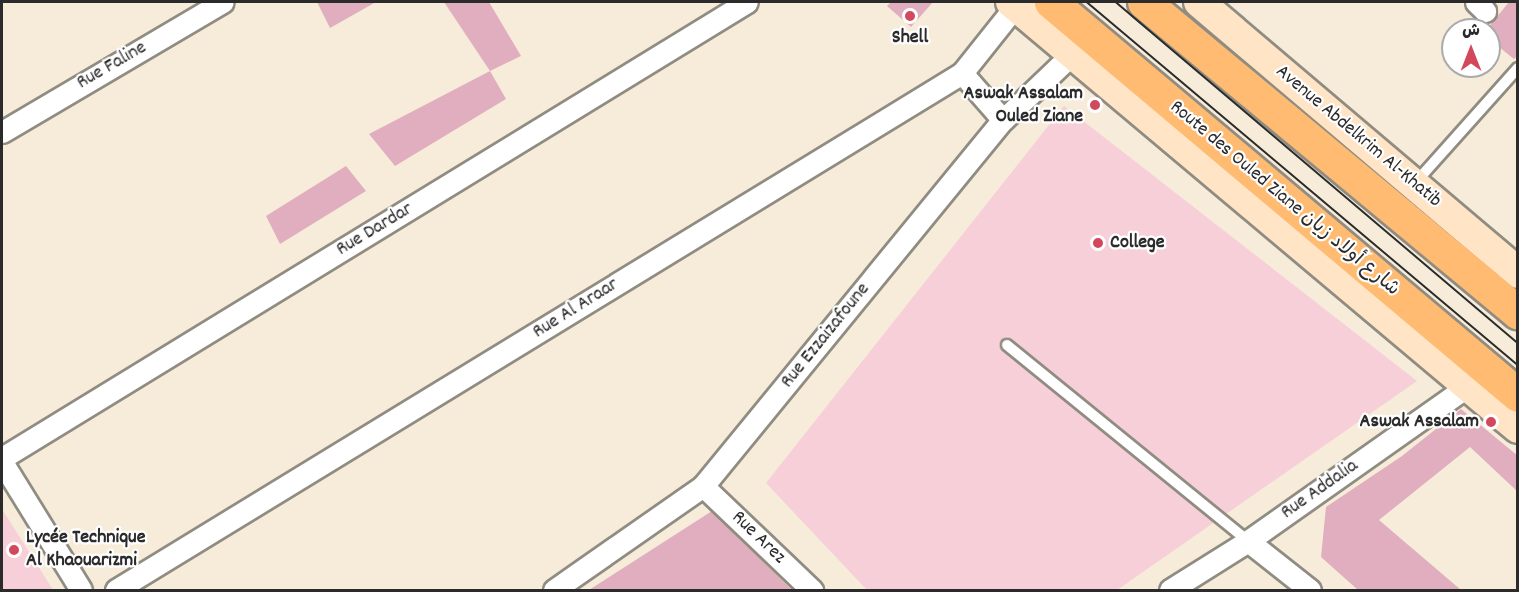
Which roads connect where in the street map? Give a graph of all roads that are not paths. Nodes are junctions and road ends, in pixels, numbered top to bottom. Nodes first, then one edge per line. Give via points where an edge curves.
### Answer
1 (223, 2) edge
2 (747, 2) edge
3 (1051, 2) edge
4 (1144, 2) edge
5 (1199, 2) edge
6 (1013, 3) edge
7 (1072, 54) junction
8 (1518, 68) edge
9 (962, 73) junction
10 (1003, 120) junction
11 (2, 132) edge
12 (1169, 134) junction
13 (1217, 144) junction
14 (1413, 184) junction
15 (1518, 273) edge
16 (1518, 313) edge
17 (1007, 345) dead end
18 (1468, 386) junction
19 (1518, 395) edge
20 (1518, 428) edge
21 (2, 458) edge
22 (2, 462) edge
23 (703, 486) junction
24 (1248, 541) junction
25 (81, 591) edge
26 (116, 591) edge
27 (554, 591) edge
28 (812, 591) edge
29 (1170, 591) edge
30 (1310, 591) edge

1 - 11 street, Rue Faline
2 - 21 street, Rue Dardar
3 - 13 highway, Route des Ouled Ziane شارع أولاد زيان
4 - 16 highway
5 - 14 street, Avenue Abdelkrim Al-Khatib
6 - 7 street
6 - 9 street, Rue Al Araar
7 - 10 street, Rue Ezzaizafoune
7 - 12 street
8 - 14 lane
9 - 10 street
9 - 26 street, Rue Al Araar
10 - 23 street, Rue Ezzaizafoune
12 - 13 highway
12 - 18 street
13 - 19 highway, Route des Ouled Ziane شارع أولاد زيان
14 - 15 street, Avenue Abdelkrim Al-Khatib
17 - 24 lane
18 - 20 street
18 - 24 street, Rue Addalia
22 - 25 street
23 - 27 street, Rue Ezzaizafoune
23 - 28 street, Rue Arez
24 - 29 street, Rue Addalia
24 - 30 street

